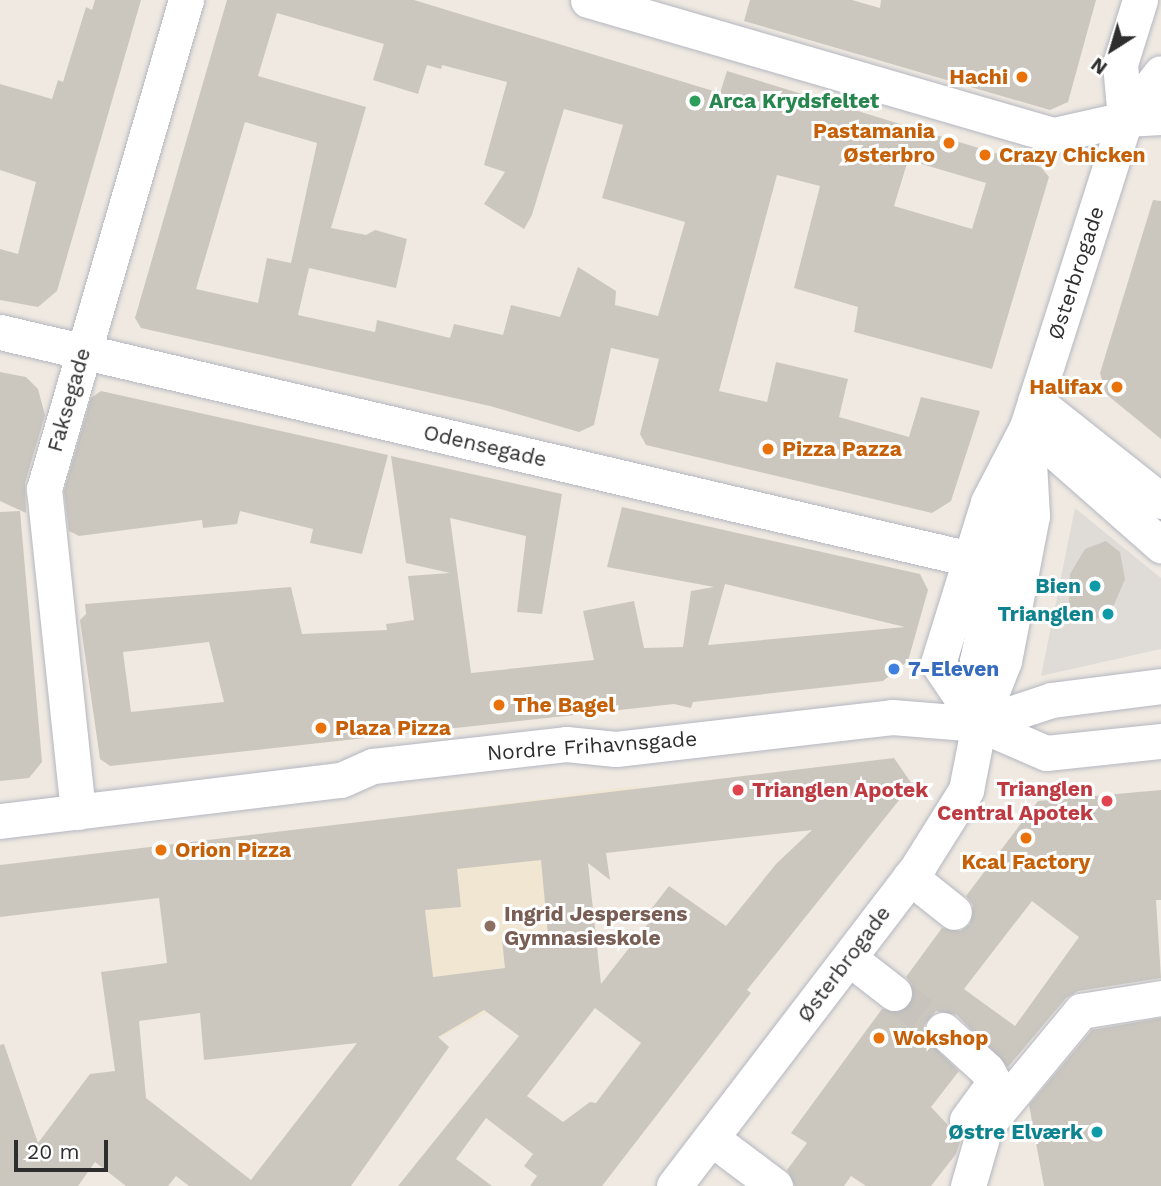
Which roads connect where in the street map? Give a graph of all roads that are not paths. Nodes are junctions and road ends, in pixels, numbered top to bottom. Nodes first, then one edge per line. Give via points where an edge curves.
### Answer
1 (186, 0) edge
2 (588, 0) edge
3 (1140, 0) edge
4 (1161, 73) edge
5 (1161, 117) edge
6 (1125, 119) junction
7 (0, 332) edge
8 (82, 352) junction
9 (1031, 414) junction
10 (1161, 501) edge
11 (1161, 545) edge
12 (970, 559) junction
13 (1161, 686) edge
14 (979, 724) junction
15 (1161, 741) edge
16 (78, 812) junction
17 (0, 821) edge
18 (910, 877) junction
19 (954, 912) dead end
20 (849, 958) junction
21 (894, 993) tunnel mouth
22 (1161, 998) edge
23 (943, 1030) tunnel mouth
24 (965, 1123) dead end
25 (711, 1138) junction
26 (674, 1186) edge
27 (775, 1186) edge
28 (968, 1186) edge

1 - 8 street, Faksegade
2 - 6 street via 1054,135
3 - 6 street, Østerbrogade via 1120,64
4 - 6 street, Østerbrogade
5 - 6 street
6 - 9 street, Østerbrogade
7 - 8 street, Odensegade
8 - 12 street, Odensegade
8 - 16 street, Faksegade via 44,489
9 - 10 street
9 - 11 street
9 - 12 street, Østerbrogade via 988,502
9 - 14 street via 977,661
12 - 14 street, Østerbrogade via 938,663
13 - 14 street via 1052,700
14 - 15 street via 1046,753
14 - 16 street, Nordre Frihavnsgade via 892,717 616,749 566,744 373,766 341,780
14 - 18 street, Østerbrogade via 966,789
16 - 17 street, Nordre Frihavnsgade
18 - 19 street
18 - 20 street, Østerbrogade
20 - 21 street
20 - 25 street, Østerbrogade
22 - 28 street via 1081,1011 985,1127
23 - 24 street via 987,1070 994,1083
25 - 26 street, Østerbrogade
25 - 27 street

